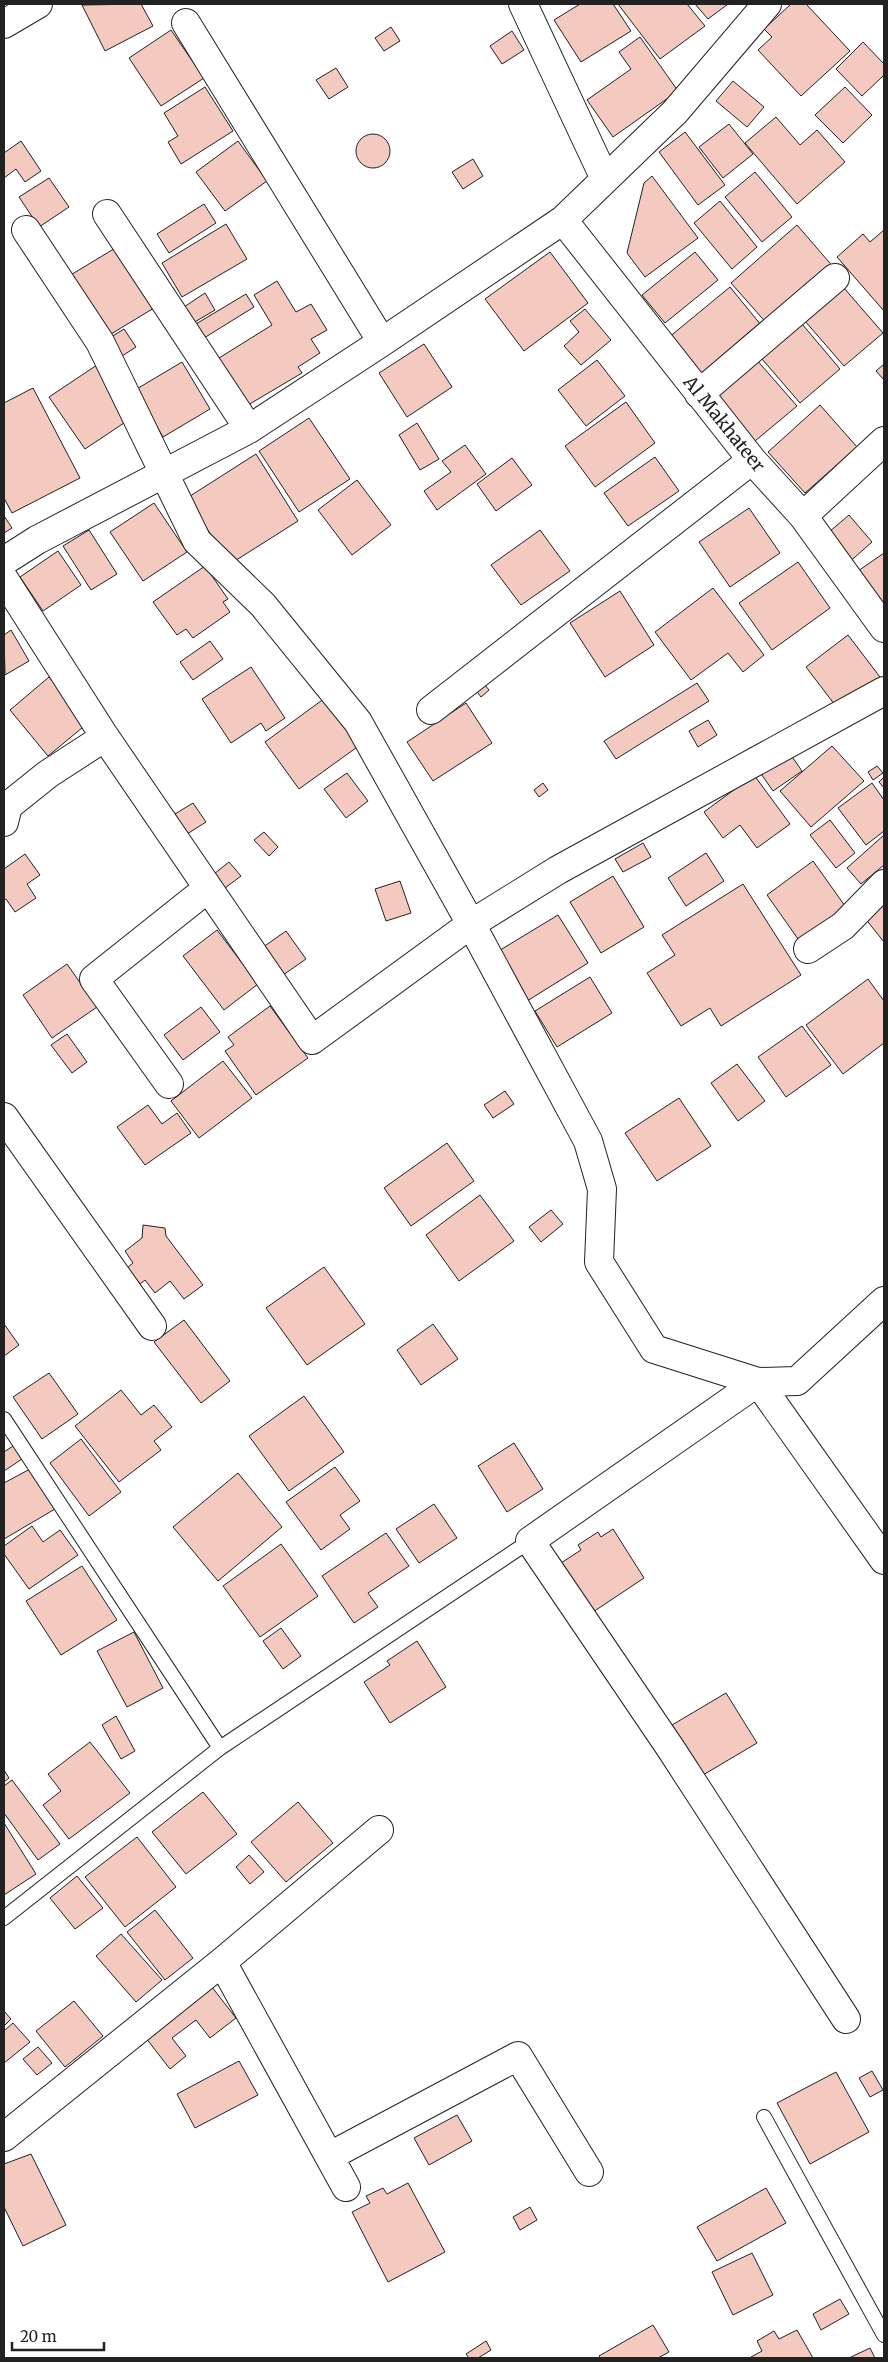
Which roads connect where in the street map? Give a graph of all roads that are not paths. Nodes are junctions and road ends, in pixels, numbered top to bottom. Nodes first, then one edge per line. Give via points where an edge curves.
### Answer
1 (38, 4) edge
2 (523, 4) edge
3 (767, 4) edge
4 (186, 23) dead end
5 (4, 24) edge
6 (606, 178) junction
7 (107, 214) dead end
8 (563, 220) junction
9 (26, 230) dead end
10 (835, 278) dead end
11 (382, 342) junction
12 (700, 394) junction
13 (249, 429) junction
14 (884, 441) edge
15 (752, 460) junction
16 (165, 474) junction
17 (803, 516) junction
18 (4, 561) edge
19 (4, 579) edge
20 (884, 628) edge
21 (884, 691) edge
22 (431, 710) dead end
23 (105, 736) junction
24 (4, 822) edge
25 (884, 884) edge
26 (207, 889) junction
27 (471, 924) junction
28 (808, 949) dead end
29 (169, 1084) dead end
30 (4, 1117) edge
31 (884, 1301) edge
32 (152, 1326) dead end
33 (758, 1382) junction
34 (4, 1419) edge
35 (530, 1541) junction
36 (884, 1560) edge
37 (220, 1748) junction
38 (379, 1830) dead end
39 (4, 1918) edge
40 (222, 1962) junction
41 (846, 2019) dead end
42 (764, 2116) dead end
43 (4, 2137) edge
44 (330, 2156) junction
45 (589, 2172) dead end
46 (346, 2187) dead end
47 (884, 2335) edge

1 - 5 street
2 - 6 street
3 - 6 street via 675,112
4 - 11 street
6 - 8 street
7 - 13 street
8 - 11 street
8 - 12 street, Al Makhateer
9 - 16 street via 100,342
10 - 12 street
11 - 13 street
12 - 15 street, Al Makhateer
13 - 16 street
14 - 17 street
15 - 17 street, Al Makhateer
15 - 22 street
16 - 18 street via 37,540
16 - 27 street via 198,541 263,605 358,722
17 - 20 street, Al Makhateer
19 - 23 street
21 - 27 street via 558,870
23 - 24 street via 48,774 8,806
23 - 26 street
25 - 28 street via 843,926
26 - 27 street via 312,1040
26 - 29 street via 94,979
27 - 33 street via 588,1141 602,1189 599,1262 654,1349
30 - 32 street
31 - 33 street via 797,1381
33 - 35 street
33 - 36 street
34 - 37 lane
35 - 37 lane
35 - 41 street
37 - 39 lane
38 - 40 street
40 - 43 street
40 - 44 street
42 - 47 lane
44 - 45 street via 518,2056
44 - 46 street

